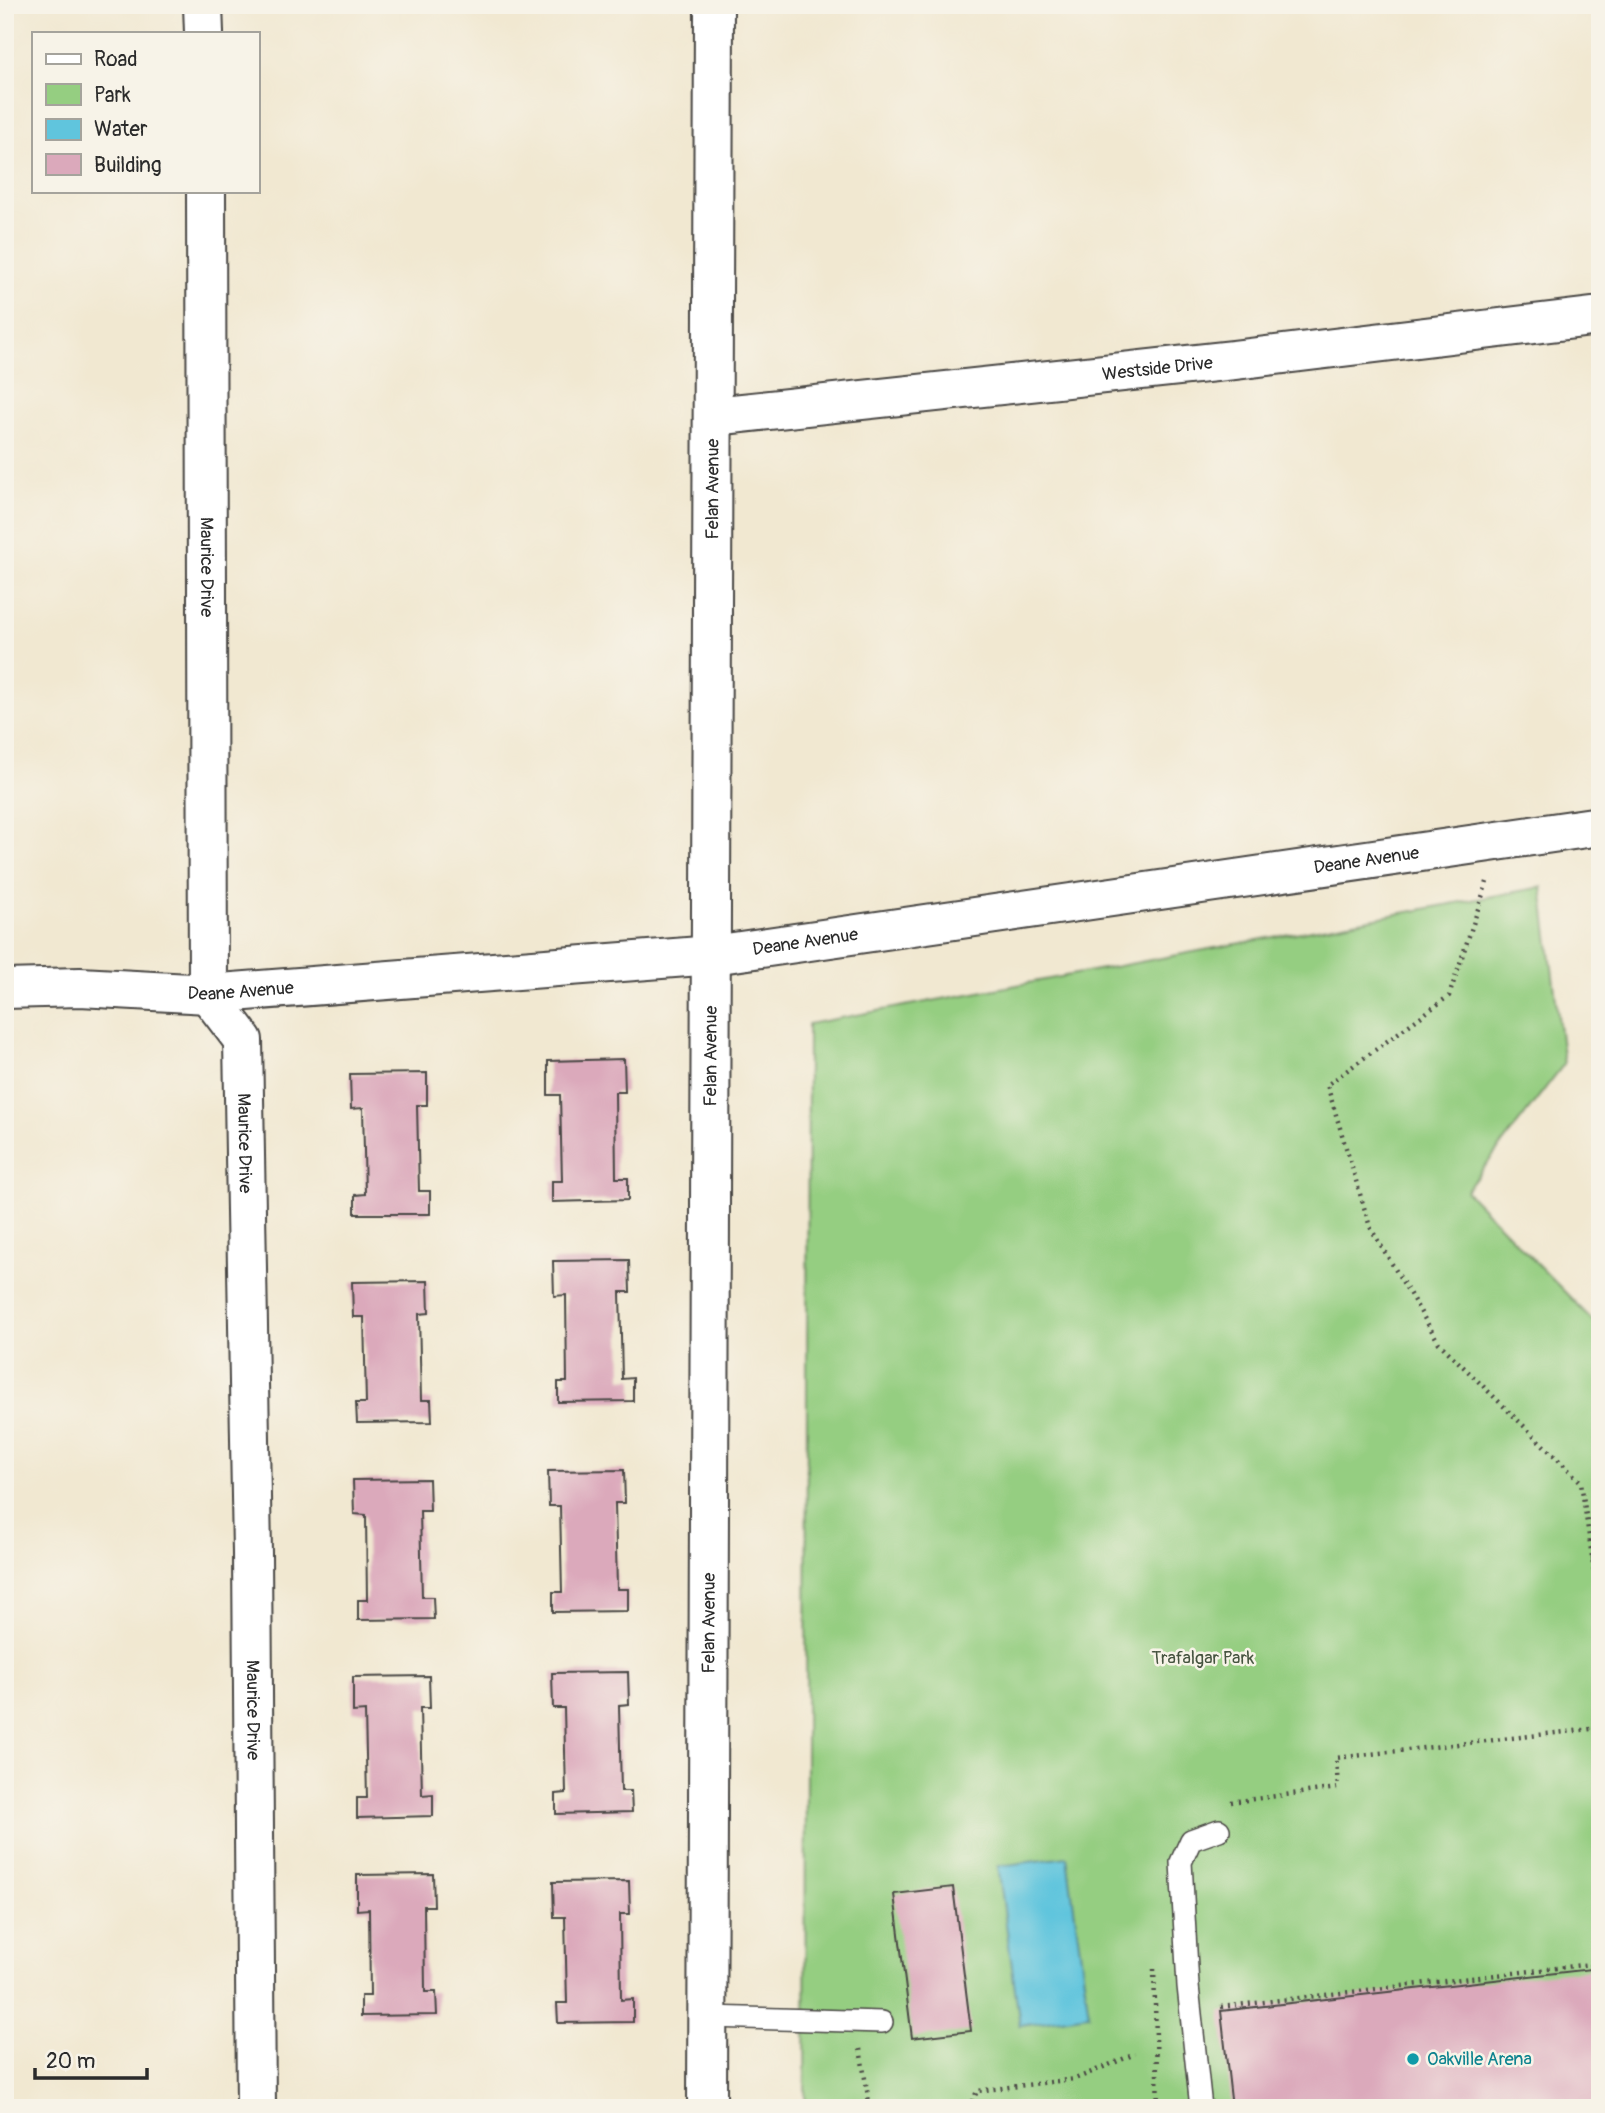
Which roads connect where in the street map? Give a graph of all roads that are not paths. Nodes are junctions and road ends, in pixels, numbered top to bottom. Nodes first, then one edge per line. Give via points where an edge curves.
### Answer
1 (203, 5) edge
2 (714, 5) edge
3 (204, 32) edge
4 (206, 192) edge
5 (1600, 316) edge
6 (714, 416) junction
7 (1600, 826) edge
8 (713, 954) junction
9 (5, 989) edge
10 (208, 994) junction
11 (1219, 1830) dead end
12 (708, 2017) junction
13 (882, 2022) dead end
14 (256, 2108) edge
15 (707, 2108) edge
16 (1201, 2108) edge

1 - 3 street
2 - 6 street, Felan Avenue
4 - 10 street, Maurice Drive
5 - 6 street, Westside Drive
6 - 8 street, Felan Avenue via 709,884
7 - 8 street, Deane Avenue
8 - 10 street, Deane Avenue
8 - 12 street, Felan Avenue
9 - 10 street, Deane Avenue via 80,987
10 - 14 street, Maurice Drive via 243,1040
11 - 16 lane via 1191,1840 1181,1862
12 - 13 lane
12 - 15 street, Felan Avenue

